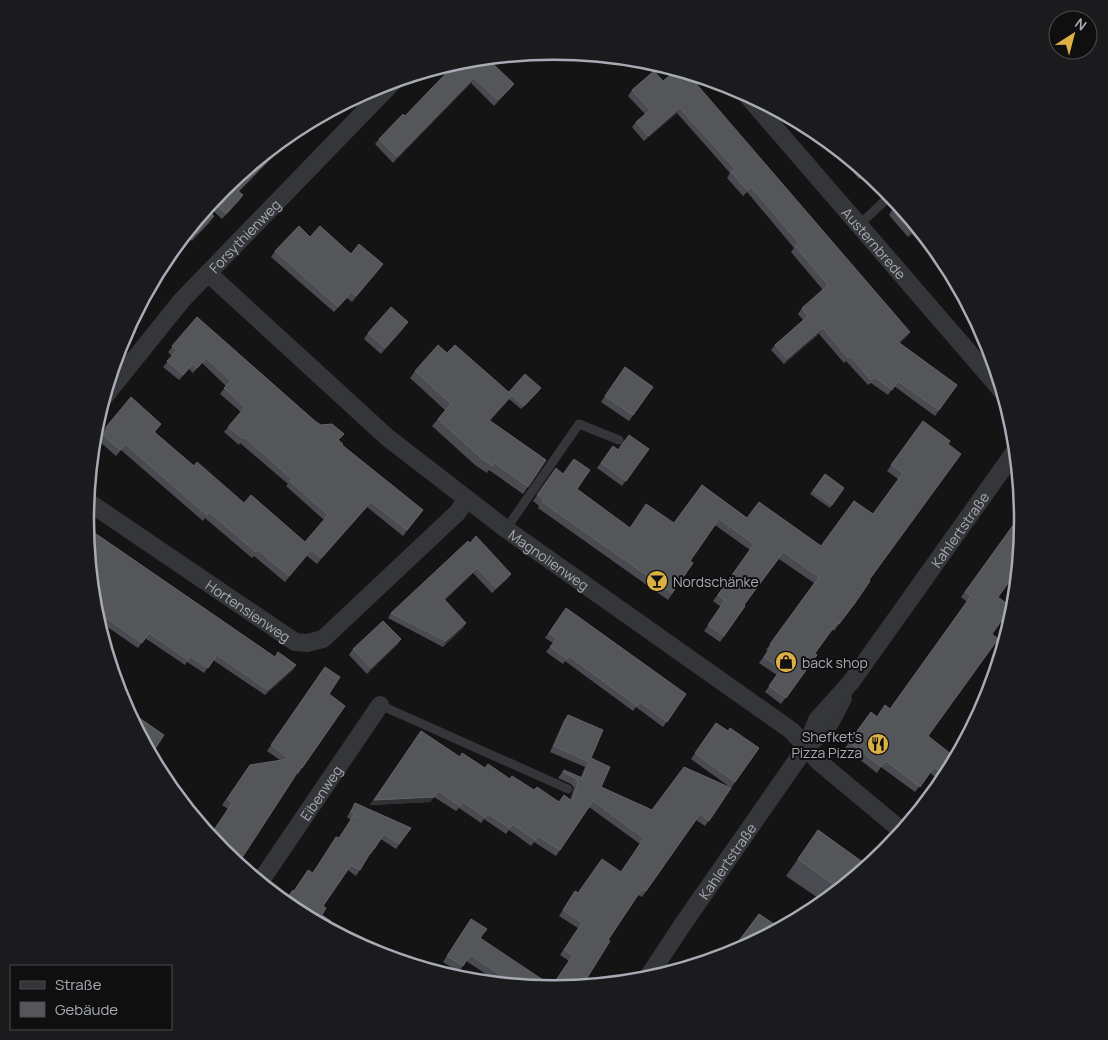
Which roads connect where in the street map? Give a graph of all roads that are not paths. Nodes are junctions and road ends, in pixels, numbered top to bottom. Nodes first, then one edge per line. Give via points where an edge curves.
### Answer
1 (382, 93) edge
2 (757, 107) edge
3 (885, 201) edge
4 (859, 225) junction
5 (208, 273) junction
6 (992, 379) edge
7 (115, 384) edge
8 (619, 440) dead end
9 (1010, 459) edge
10 (467, 499) junction
11 (94, 505) edge
12 (506, 529) junction
13 (380, 705) joint
14 (807, 746) junction
15 (568, 789) dead end
16 (897, 827) edge
17 (264, 877) edge
18 (653, 969) edge

1 - 5 street, Forsythienweg
2 - 4 street, Austernbrede
3 - 4 lane
4 - 6 street, Austernbrede
5 - 7 street, Forsythienweg
5 - 10 street, Magnolienweg via 388,438
8 - 12 lane via 579,424
9 - 14 street, Kahlertstraße via 851,682 817,720
10 - 11 street, Hortensienweg via 457,513 323,639 308,643 295,642
10 - 12 street, Magnolienweg
12 - 14 street, Magnolienweg via 792,731
13 - 15 lane
13 - 17 street, Eibenweg
14 - 16 street, Magnolienweg via 818,761
14 - 18 street, Kahlertstraße

